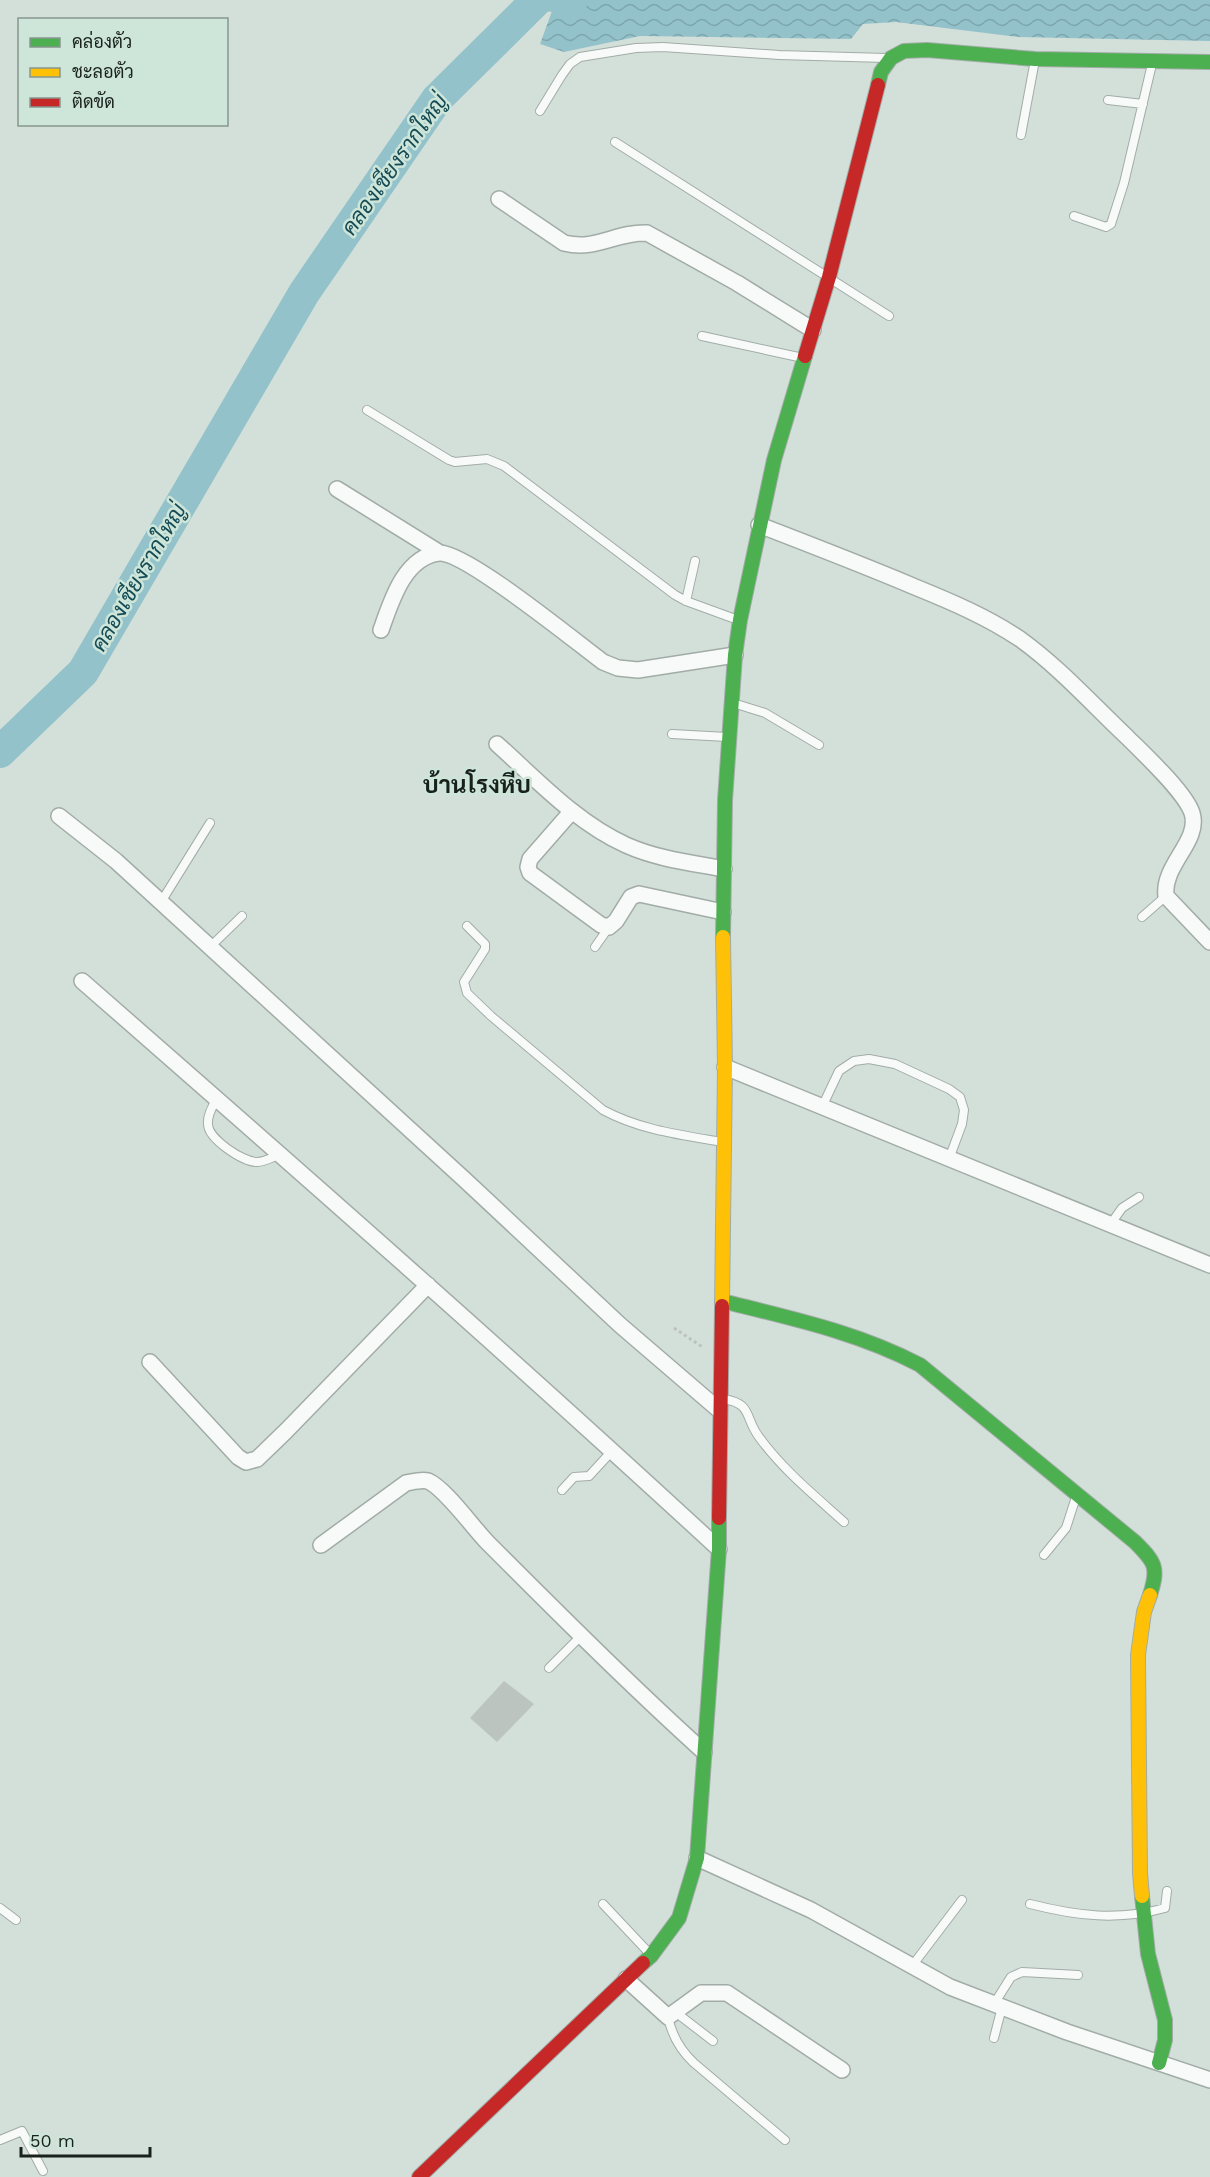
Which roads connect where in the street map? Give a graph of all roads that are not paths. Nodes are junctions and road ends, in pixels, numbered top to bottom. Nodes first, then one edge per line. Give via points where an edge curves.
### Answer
1 (891, 58) junction
2 (1035, 59) junction
3 (1153, 62) junction
4 (1210, 62) edge
5 (1108, 100) dead end
6 (1143, 104) junction
7 (540, 111) dead end
8 (1021, 135) dead end
9 (615, 142) dead end
10 (499, 199) dead end
11 (1074, 216) dead end
12 (829, 277) junction
13 (889, 316) dead end
14 (813, 330) junction
15 (702, 336) dead end
16 (805, 358) junction
17 (368, 410) dead end
18 (337, 489) dead end
19 (759, 525) junction
20 (440, 553) junction
21 (695, 561) dead end
22 (686, 602) junction
23 (740, 621) junction
24 (381, 630) dead end
25 (735, 656) junction
26 (731, 702) junction
27 (672, 734) dead end
28 (729, 737) junction
29 (497, 744) dead end
30 (819, 745) dead end
31 (572, 811) junction
32 (59, 816) dead end
33 (210, 823) dead end
34 (724, 869) junction
35 (1166, 897) junction
36 (161, 902) junction
37 (723, 912) junction
38 (242, 916) dead end
39 (1142, 917) dead end
40 (467, 926) dead end
41 (609, 927) junction
42 (1210, 942) edge
43 (210, 947) junction
44 (595, 947) dead end
45 (82, 981) dead end
46 (725, 1067) junction
47 (217, 1098) junction
48 (822, 1107) junction
49 (724, 1142) junction
50 (280, 1154) junction
51 (949, 1159) junction
52 (1139, 1197) dead end
53 (1110, 1225) junction
54 (1210, 1265) edge
55 (428, 1286) junction
56 (722, 1301) junction
57 (150, 1362) dead end
58 (719, 1404) junction
59 (612, 1451) junction
60 (562, 1490) dead end
61 (1077, 1496) junction
62 (844, 1522) dead end
63 (321, 1545) dead end
64 (719, 1549) junction
65 (1044, 1555) dead end
66 (581, 1636) junction
67 (549, 1668) dead end
68 (704, 1752) junction
69 (697, 1858) junction
70 (1167, 1891) dead end
71 (962, 1900) dead end
72 (603, 1904) dead end
73 (1030, 1904) dead end
74 (0, 1908) edge
75 (1144, 1914) junction
76 (16, 1920) dead end
77 (651, 1956) junction
78 (912, 1966) junction
79 (1078, 1975) dead end
80 (626, 1979) junction
81 (998, 2005) junction
82 (671, 2014) junction
83 (994, 2038) dead end
84 (714, 2041) dead end
85 (1159, 2063) junction
86 (842, 2070) dead end
87 (1210, 2080) edge
88 (0, 2140) edge
89 (784, 2140) dead end
90 (43, 2171) dead end
91 (419, 2177) edge

1 - 2 street via 904,51 927,50
1 - 7 lane via 636,48 580,57 570,64
1 - 12 street via 881,72
2 - 3 street
2 - 8 lane
3 - 4 street
3 - 6 lane
5 - 6 lane
6 - 11 lane via 1111,224 1106,227
9 - 12 lane
10 - 14 street via 564,243 576,246 597,244 633,232 647,233
12 - 13 lane
12 - 14 street
14 - 16 street
15 - 16 lane
16 - 19 street
17 - 22 lane via 449,460 470,462 478,458 504,466
18 - 20 street
19 - 23 street
19 - 35 street via 980,614 1021,640 1061,674 1154,763 1192,813 1191,833 1168,873
20 - 24 street via 406,573
20 - 25 street via 455,556 481,571 603,662 618,668 638,670
21 - 22 lane
22 - 23 lane
23 - 25 street
25 - 26 street
26 - 28 street
26 - 30 lane via 765,713
27 - 28 lane
28 - 34 street
29 - 31 street
31 - 34 street via 626,845
31 - 41 street via 530,859 528,867 530,873
32 - 36 street
33 - 36 lane
34 - 37 street
35 - 39 lane
35 - 42 street
36 - 43 street
37 - 41 street via 639,894 631,897
37 - 46 street
38 - 43 lane
40 - 49 lane via 485,944 485,949 464,982 467,993 491,1016 603,1110 660,1131
41 - 44 lane
43 - 58 street via 620,1324
45 - 47 street
46 - 48 street
46 - 49 street
47 - 50 street
47 - 50 lane via 208,1116 207,1127 213,1138 244,1159 256,1162
48 - 51 street
48 - 51 lane via 839,1071 854,1061 869,1059 895,1064 960,1097 964,1110 962,1124
49 - 56 street
50 - 55 street
51 - 53 street
52 - 53 lane via 1122,1208
53 - 54 street
55 - 57 street via 257,1459 246,1461 238,1457
55 - 59 street
56 - 58 street
56 - 61 street via 859,1337 896,1351 920,1365
58 - 62 lane via 737,1401 744,1406 757,1435 790,1475
58 - 64 street
59 - 60 lane via 589,1476 574,1478
59 - 64 street
61 - 65 lane via 1066,1528
61 - 75 street via 1135,1542 1155,1567 1138,1655 1140,1873
63 - 66 street via 406,1484 429,1482
64 - 68 street
66 - 67 lane
66 - 68 street
68 - 69 street
69 - 77 street via 679,1918
69 - 78 street via 811,1910
70 - 75 lane via 1165,1908
71 - 78 lane
72 - 77 lane
73 - 75 lane via 1069,1914
74 - 76 lane
75 - 85 street via 1148,1954 1165,2020
77 - 80 street
78 - 81 street via 950,1987
79 - 81 lane via 1022,1972 1011,1977
80 - 82 street
80 - 91 street
81 - 83 lane
81 - 85 street
82 - 84 lane
82 - 86 street via 701,1993 727,1993
82 - 89 lane via 670,2029 681,2050
85 - 87 street
88 - 90 lane via 22,2131

